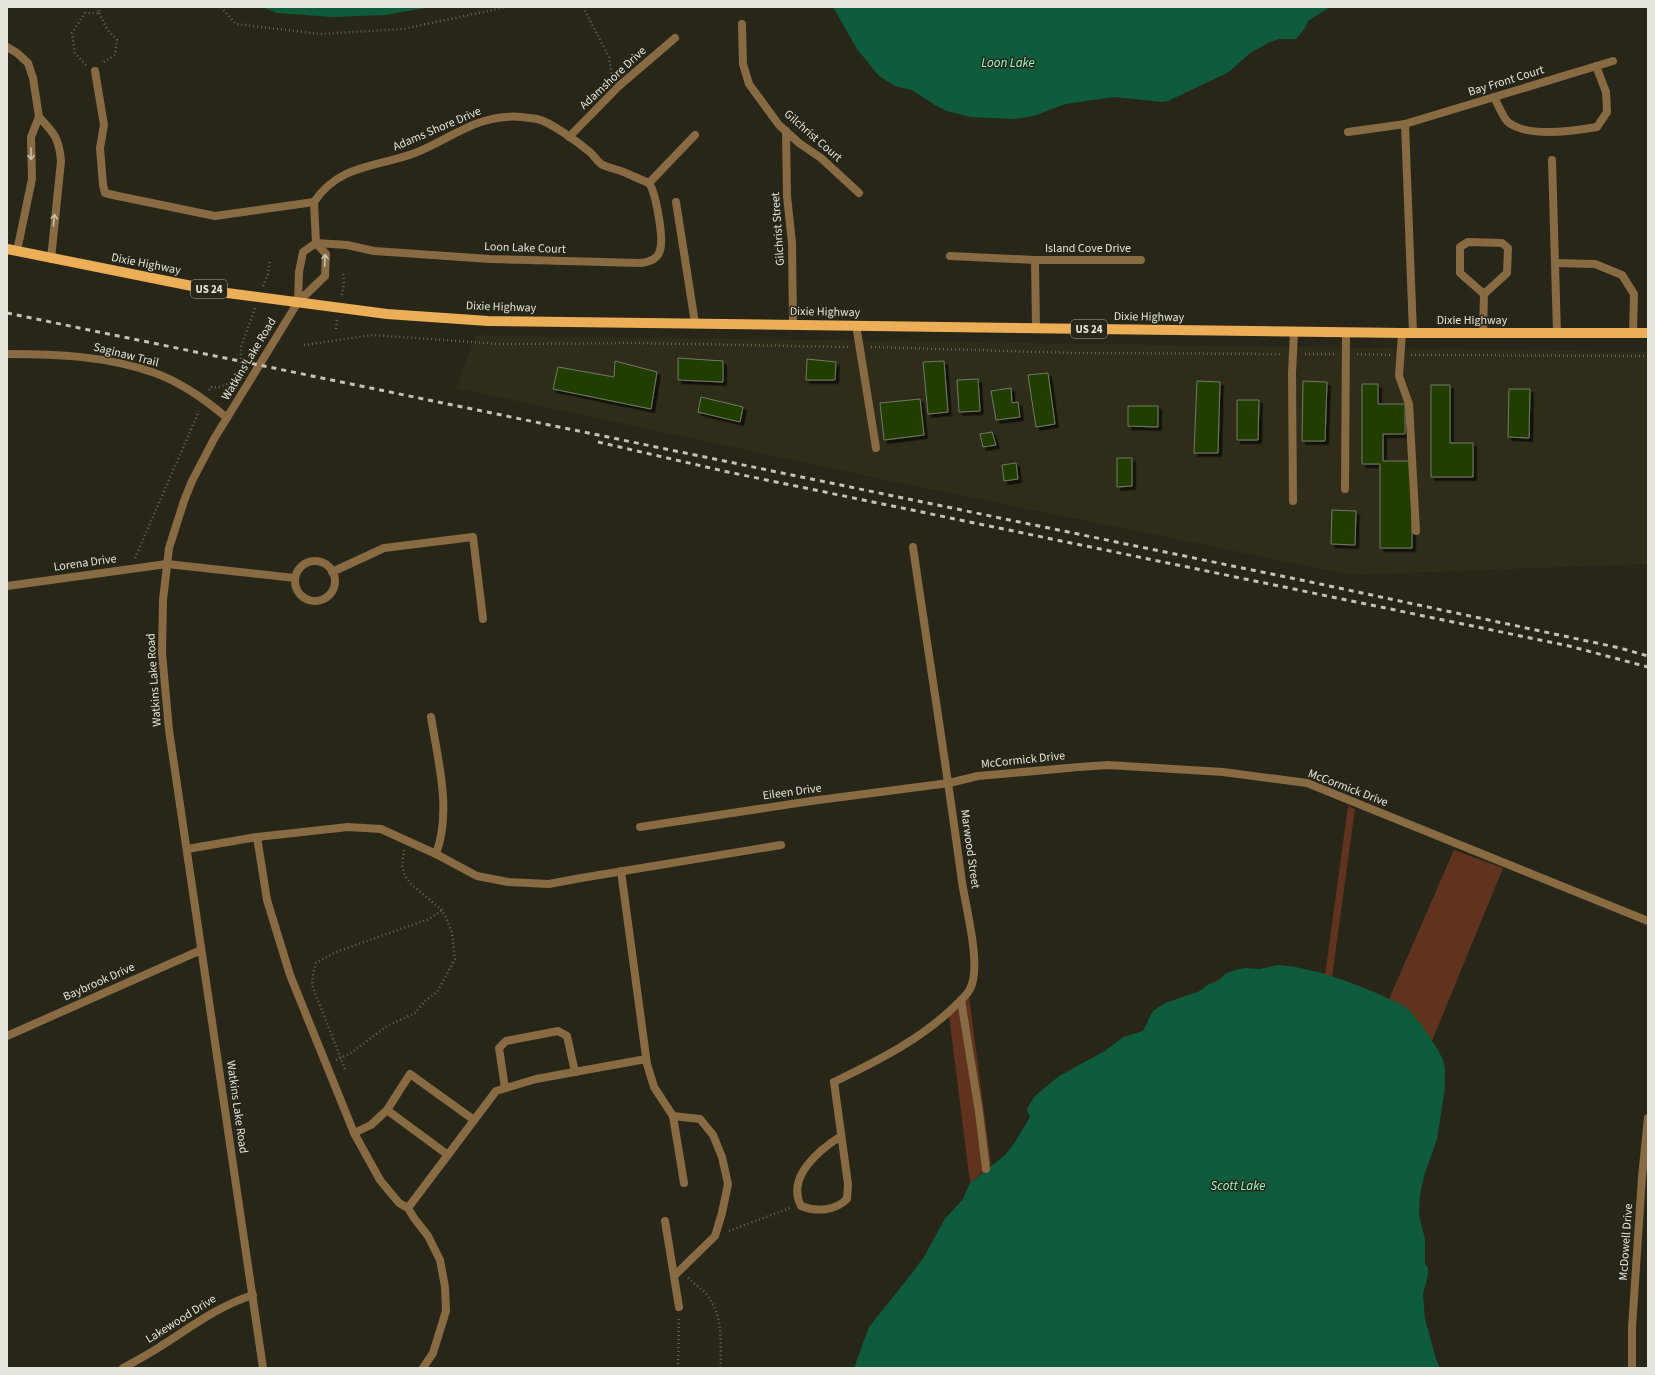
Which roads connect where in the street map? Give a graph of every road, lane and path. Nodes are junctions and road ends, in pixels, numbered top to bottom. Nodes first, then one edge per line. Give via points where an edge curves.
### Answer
1 (99, 7) edge
2 (221, 7) edge
3 (507, 7) edge
4 (583, 7) edge
5 (99, 13) junction
6 (742, 24) dead end
7 (675, 38) dead end
8 (7, 47) edge
9 (1613, 61) dead end
10 (1596, 66) junction
11 (95, 70) junction
12 (614, 91) junction
13 (1494, 97) junction
14 (39, 117) junction
15 (1405, 124) junction
16 (786, 131) junction
17 (1348, 132) dead end
18 (694, 135) dead end
19 (569, 137) junction
20 (1552, 160) dead end
21 (648, 183) junction
22 (859, 193) dead end
23 (314, 202) junction
24 (676, 202) dead end
25 (316, 243) junction
26 (12, 250) edge
27 (950, 256) dead end
28 (51, 259) junction
29 (270, 260) dead end
30 (1034, 260) junction
31 (1141, 260) dead end
32 (1555, 263) junction
33 (343, 273) dead end
34 (268, 274) dead end
35 (344, 282) dead end
36 (1484, 294) junction
37 (298, 302) junction
38 (694, 323) junction
39 (793, 325) junction
40 (856, 326) junction
41 (1036, 328) junction
42 (1294, 332) junction
43 (1346, 332) junction
44 (1402, 333) junction
45 (1413, 333) junction
46 (1557, 333) junction
47 (1633, 333) junction
48 (1648, 333) edge
49 (1483, 334) junction
50 (245, 335) dead end
51 (304, 345) dead end
52 (859, 347) junction
53 (7, 354) edge
54 (1293, 354) junction
55 (1345, 354) junction
56 (1400, 355) junction
57 (1648, 356) edge
58 (204, 399) junction
59 (227, 418) junction
60 (876, 448) dead end
61 (1345, 489) dead end
62 (1293, 501) dead end
63 (1416, 531) dead end
64 (913, 546) dead end
65 (167, 564) junction
66 (134, 568) junction
67 (332, 572) junction
68 (295, 578) junction
69 (7, 586) edge
70 (483, 619) dead end
71 (431, 717) dead end
72 (949, 783) junction
73 (640, 827) dead end
74 (257, 837) junction
75 (407, 840) junction
76 (781, 845) dead end
77 (187, 849) junction
78 (436, 854) junction
79 (621, 871) junction
80 (442, 910) junction
81 (1648, 921) edge
82 (201, 950) junction
83 (961, 1000) junction
84 (7, 1036) edge
85 (341, 1058) junction
86 (646, 1059) junction
87 (327, 1065) junction
88 (345, 1069) dead end
89 (575, 1072) junction
90 (505, 1088) junction
91 (387, 1110) junction
92 (673, 1116) junction
93 (1648, 1118) edge
94 (474, 1120) junction
95 (354, 1133) junction
96 (841, 1136) junction
97 (448, 1155) junction
98 (986, 1169) dead end
99 (684, 1183) dead end
100 (801, 1206) junction
101 (408, 1208) junction
102 (665, 1221) dead end
103 (715, 1236) junction
104 (677, 1274) junction
105 (253, 1295) junction
106 (680, 1307) joint
107 (123, 1368) edge
108 (263, 1368) edge
109 (423, 1368) edge
110 (678, 1368) edge
111 (721, 1368) edge
112 (1632, 1368) edge

1 - 5 path
2 - 3 path via 236,24 320,34 403,29
4 - 12 path via 610,57
5 - 11 path via 107,29 117,40 115,55 98,64
5 - 11 path via 85,13 72,33 75,53 87,66
6 - 16 street, Gilchrist Court via 744,64 749,84
7 - 12 street, Adamshore Drive
8 - 14 street via 28,63
9 - 10 street, Bay Front Court
10 - 13 street, Bay Front Court
10 - 13 street via 1606,92 1607,112 1597,127 1564,132 1523,129 1508,121
11 - 23 street via 104,125 100,148 105,193 215,216
12 - 19 street, Adamshore Drive
13 - 15 street, Bay Front Court
14 -> 26 street via 31,137 32,180 23,228
28 -> 14 street via 61,161 60,147 55,134
15 - 17 street, Bay Front Court
15 - 45 street
16 - 22 street, Gilchrist Court via 821,158
16 - 39 street, Gilchrist Street
18 - 21 street
19 - 21 street, Adams Shore Drive via 602,164
19 - 23 street, Adams Shore Drive via 538,119 509,116 484,120 416,152 353,170 334,180 320,192
20 - 32 street
21 - 25 street, Loon Lake Court via 657,206 661,243 656,258 649,262 490,259 374,251 347,245
23 - 25 street, Watkins Lake Road
24 - 38 street
25 - 37 street via 303,252 298,272
37 -> 25 street, Watkins Lake Road via 325,276 326,254
26 - 28 main road, Dixie Highway / US 24
27 - 30 street, Island Cove Drive
28 - 37 main road, Dixie Highway / US 24 via 227,293
29 - 34 path
30 - 31 street, Island Cove Drive
30 - 41 street, Island Cove Drive
32 - 46 street
32 - 47 street via 1595,264 1622,275 1634,294
33 - 35 path
36 - 36 street via 1460,273 1460,247 1468,242 1502,243 1508,248 1507,273
36 - 49 street
37 - 38 main road, Dixie Highway / US 24 via 387,314 488,320
37 - 59 street, Watkins Lake Road
38 - 39 main road, Dixie Highway / US 24
39 - 40 main road, Dixie Highway / US 24
40 - 41 main road, Dixie Highway / US 24
40 - 52 street
41 - 42 main road, Dixie Highway / US 24
42 - 43 main road, Dixie Highway / US 24
42 - 54 street
43 - 44 main road, Dixie Highway / US 24
43 - 55 street
44 - 45 main road, Dixie Highway / US 24
44 - 56 street
45 - 49 main road, Dixie Highway / US 24
46 - 47 main road, Dixie Highway / US 24
46 - 49 main road, Dixie Highway / US 24
47 - 48 main road, Dixie Highway / US 24
50 - 58 path via 241,347 241,370 230,383 210,387
51 - 52 path via 372,335 500,344 634,343
52 - 54 path via 1073,353
52 - 60 street
53 - 58 street, Saginaw Trail via 50,354 113,362 155,373
54 - 55 path
54 - 62 street
55 - 56 path
55 - 61 street
56 - 57 path
56 - 63 street via 1399,376 1409,404
58 - 59 street, Saginaw Trail
58 - 66 path via 135,555
59 - 65 street, Watkins Lake Road via 192,482 169,548
64 - 72 street, Marwood Street
65 - 66 street, Lorena Drive
65 - 68 street, Lorena Drive
65 - 77 street, Watkins Lake Road via 162,653 169,730
66 - 69 street, Lorena Drive
67 - 68 street via 322,563 308,563 302,566
67 - 68 street via 332,591 323,600 317,601 305,599 300,595 296,590
67 - 70 street via 384,548 473,537
71 - 78 street via 444,812 442,839
72 - 73 street, Eileen Drive
72 - 81 street, McCormick Drive via 978,776 1108,765 1223,772 1307,783
72 - 83 street, Marwood Street via 974,951 971,988
74 - 75 street via 348,827 381,829
74 - 77 street
74 - 87 street via 267,900 290,975
75 - 78 street
75 - 80 path via 402,864 405,876
76 - 79 street
77 - 82 street, Watkins Lake Road
78 - 79 street via 477,876 508,882 549,884
79 - 86 street
80 - 85 path via 452,934 455,959 437,992 415,1013 387,1026
80 - 85 path via 429,919 336,952 316,963 312,985
82 - 84 street, Baybrook Drive
82 - 105 street, Watkins Lake Road
83 - 96 street, Marwood Street via 939,1021 902,1046 834,1082
83 - 98 street
85 - 87 path
85 - 88 path
86 - 89 street
86 - 92 street via 654,1087
87 - 95 street
89 - 90 street
89 - 90 street via 567,1036 558,1031 506,1041 499,1048
90 - 94 street via 496,1090
91 - 94 street via 410,1074
91 - 95 street via 371,1125
91 - 97 street
92 - 99 street
92 - 103 street via 700,1119 713,1135 722,1157 728,1184
93 - 112 street, McDowell Drive via 1632,1328
94 - 97 street
95 - 101 street via 380,1180 399,1203
96 - 100 street via 829,1144 802,1171 798,1183 798,1200
96 - 100 street via 848,1184 847,1199 834,1208 810,1210
97 - 101 street
100 - 103 path
101 - 109 street via 428,1236 440,1260 445,1287 446,1311 433,1353
102 - 104 street
103 - 104 street
104 - 106 street
104 - 111 path via 708,1296 716,1312 721,1338
105 - 107 street, Lakewood Drive via 212,1312
105 - 108 street, Watkins Lake Road
106 - 110 path

